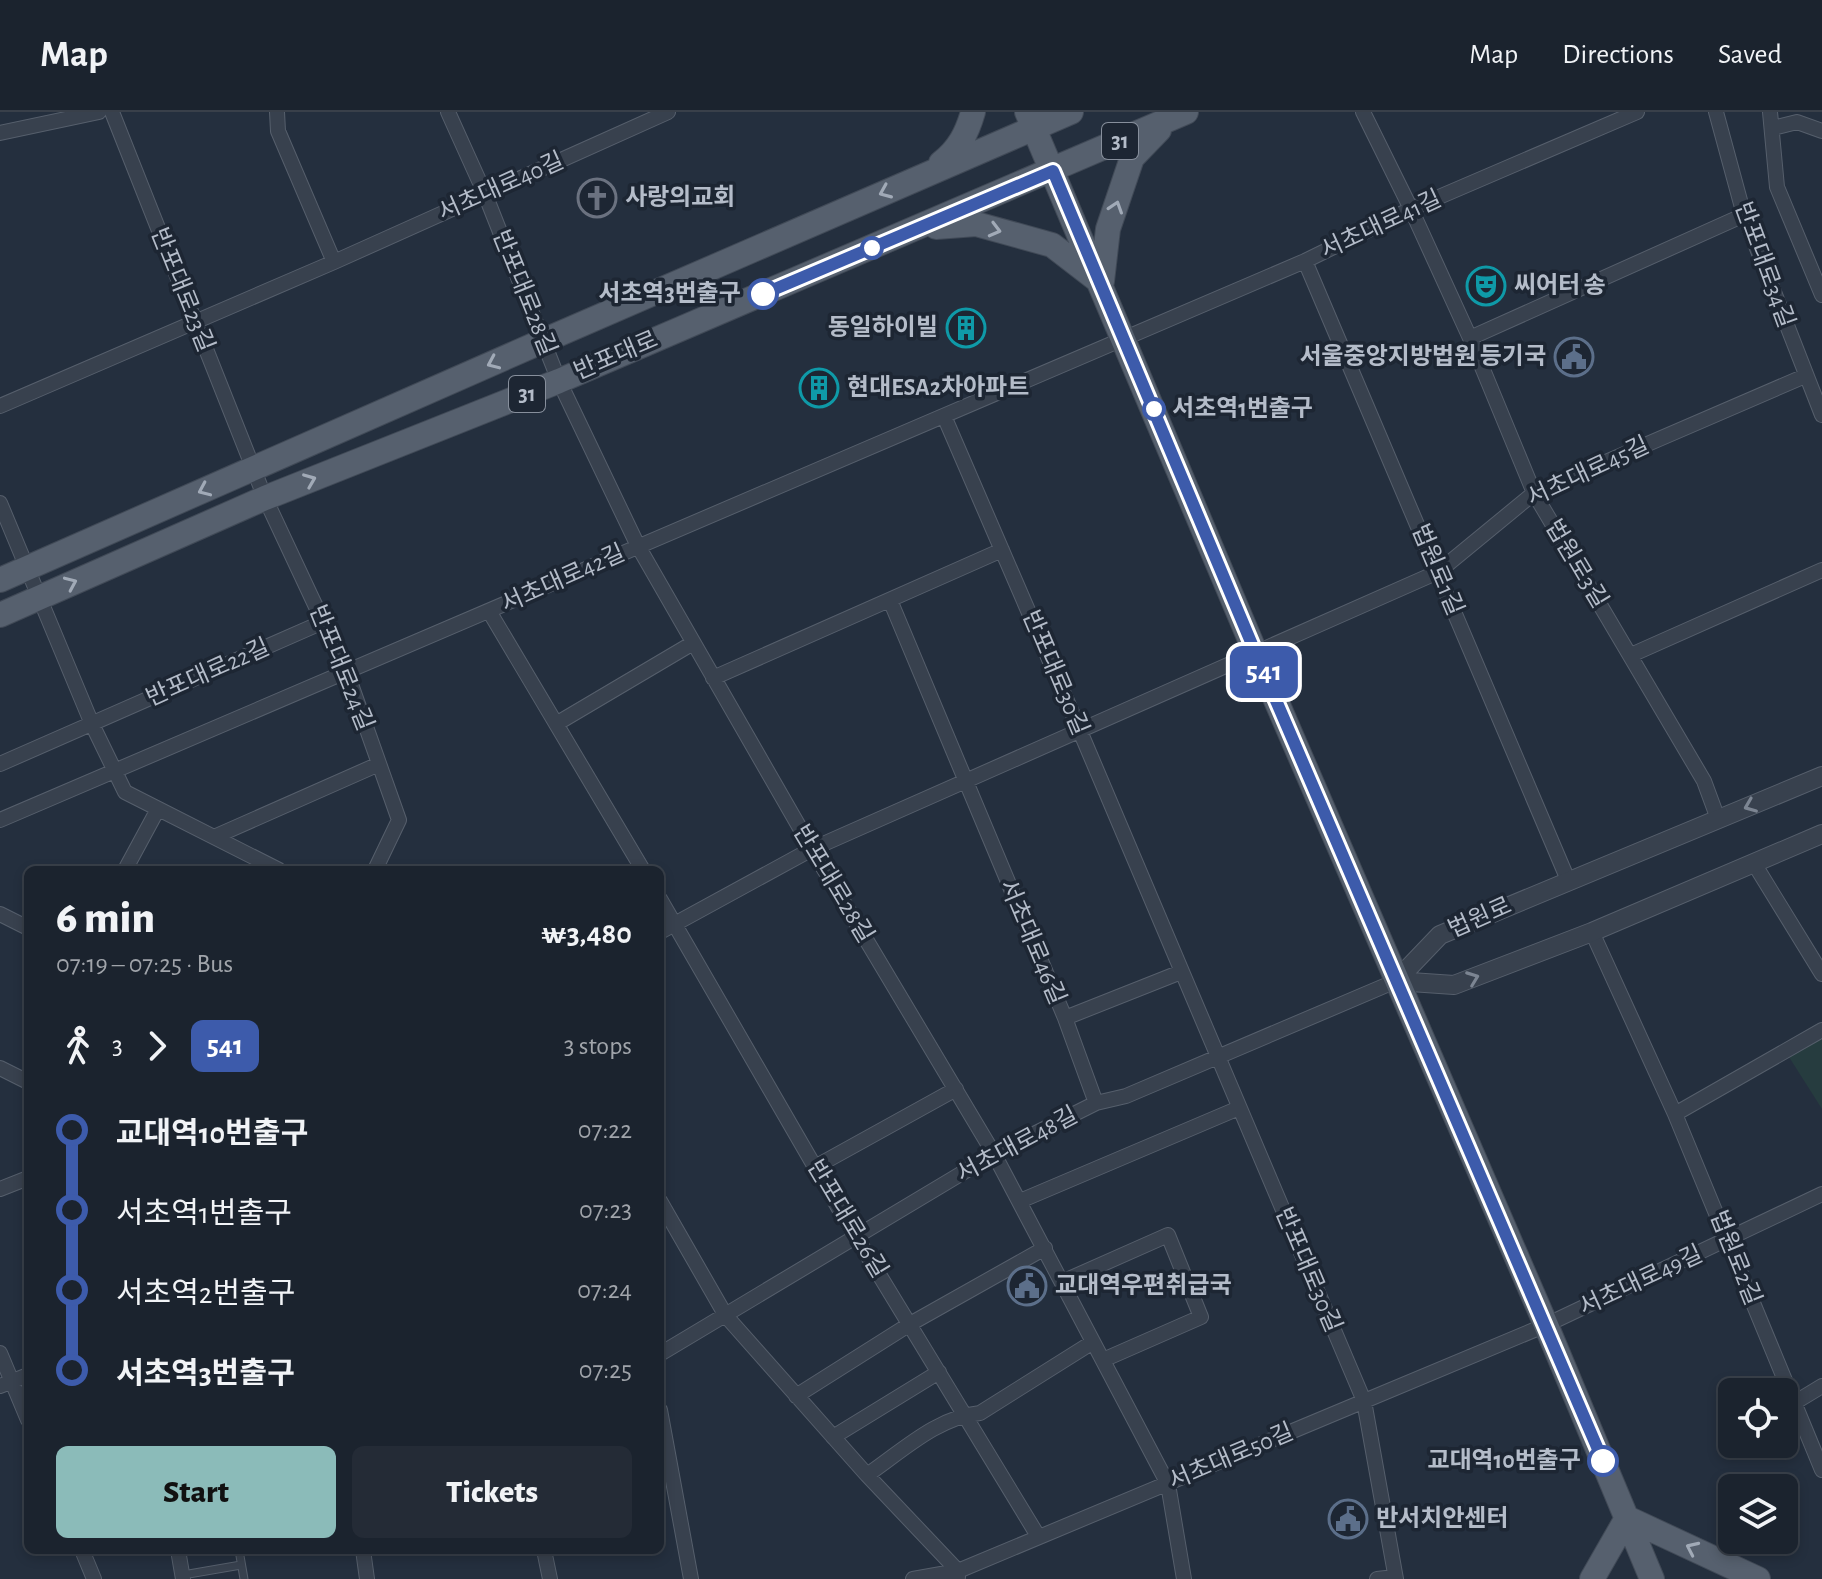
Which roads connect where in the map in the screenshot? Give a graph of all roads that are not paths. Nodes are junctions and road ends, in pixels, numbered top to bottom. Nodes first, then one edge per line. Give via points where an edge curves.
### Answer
1 (99, 112) edge
2 (112, 112) edge
3 (277, 112) edge
4 (448, 112) edge
5 (668, 112) edge
6 (973, 112) edge
7 (1071, 112) edge
8 (1363, 112) edge
9 (1637, 112) edge
10 (1716, 112) edge
11 (1770, 112) edge
12 (1178, 116) edge
13 (1031, 120) edge
14 (1773, 128) junction
15 (1822, 131) edge
16 (0, 133) edge
17 (1053, 171) junction
18 (930, 173) junction
19 (485, 194) junction
20 (1411, 209) junction
21 (1744, 215) junction
22 (918, 228) junction
23 (1305, 261) junction
24 (334, 262) junction
25 (1102, 284) junction
26 (1822, 295) edge
27 (194, 323) junction
28 (1125, 338) junction
29 (1470, 338) junction
30 (543, 341) junction
31 (1805, 376) junction
32 (559, 381) junction
33 (0, 406) edge
34 (1822, 415) edge
35 (944, 416) junction
36 (254, 468) junction
37 (1534, 493) junction
38 (265, 498) junction
39 (0, 503) edge
40 (638, 546) junction
41 (1002, 550) junction
42 (27, 568) junction
43 (1822, 570) edge
44 (1438, 572) junction
45 (0, 580) edge
46 (39, 598) junction
47 (890, 600) junction
48 (489, 611) junction
49 (0, 615) edge
50 (323, 622) junction
51 (693, 643) junction
52 (1256, 654) junction
53 (1631, 655) junction
54 (347, 673) junction
55 (713, 678) junction
56 (92, 724) junction
57 (556, 724) junction
58 (1080, 731) junction
59 (0, 764) edge
60 (379, 764) junction
61 (116, 772) junction
62 (1822, 776) edge
63 (964, 782) junction
64 (158, 809) junction
65 (1718, 819) junction
66 (0, 820) edge
67 (1822, 834) edge
68 (214, 837) junction
69 (812, 849) junction
70 (257, 865) edge
71 (1755, 865) junction
72 (127, 866) edge
73 (377, 866) edge
74 (641, 866) edge
75 (1568, 880) junction
76 (664, 906) edge
77 (0, 914) edge
78 (674, 923) junction
79 (24, 926) edge
80 (664, 929) edge
81 (1592, 932) junction
82 (1181, 972) junction
83 (1822, 974) edge
84 (1396, 981) junction
85 (1065, 1018) junction
86 (1822, 1030) edge
87 (1217, 1057) junction
88 (0, 1068) edge
89 (24, 1080) edge
90 (956, 1089) junction
91 (1096, 1103) junction
92 (1239, 1108) junction
93 (1675, 1114) junction
94 (994, 1154) junction
95 (815, 1167) junction
96 (24, 1180) edge
97 (0, 1189) edge
98 (1822, 1194) edge
99 (1020, 1201) junction
100 (664, 1208) edge
101 (857, 1237) junction
102 (1728, 1241) junction
103 (1045, 1248) junction
104 (1062, 1282) junction
105 (726, 1316) junction
106 (910, 1324) junction
107 (1546, 1325) junction
108 (1093, 1342) junction
109 (664, 1352) edge
110 (0, 1353) edge
111 (1103, 1360) junction
112 (939, 1372) junction
113 (1784, 1378) edge
114 (6, 1384) edge
115 (1822, 1386) edge
116 (796, 1396) junction
117 (1364, 1401) junction
118 (1798, 1401) edge
119 (1798, 1412) edge
120 (24, 1413) edge
121 (965, 1415) junction
122 (664, 1432) edge
123 (833, 1437) junction
124 (1820, 1461) edge
125 (867, 1475) junction
126 (1168, 1484) junction
127 (1627, 1518) junction
128 (1038, 1536) junction
129 (84, 1554) edge
130 (179, 1554) edge
131 (240, 1554) edge
132 (364, 1554) edge
133 (545, 1554) edge
134 (241, 1565) junction
135 (958, 1575) edge
136 (183, 1577) edge
137 (1396, 1578) edge
138 (94, 1579) edge
139 (244, 1579) edge
140 (367, 1579) edge
141 (550, 1579) edge
142 (691, 1579) edge
143 (913, 1579) edge
144 (1184, 1579) edge
145 (1377, 1579) edge
146 (1592, 1579) edge
147 (1652, 1579) edge
148 (1758, 1579) edge

1 - 16 street
2 - 27 street, 반포대로23길
3 - 24 street via 278,131
4 - 19 street, 반포대로28길
5 - 19 street, 서초대로40길
6 - 18 main road via 953,153
7 - 13 main road, 반포대로 / 31
8 - 20 street, 법원로3길
9 - 20 street, 서초대로41길
10 - 21 street, 반포대로34길
11 - 14 street
12 - 17 main road, 반포대로 / 31
25 -> 12 main road via 1108,229 1132,158
13 - 17 main road
13 - 18 main road, 반포대로 / 31
14 - 15 street via 1797,122
14 - 26 street via 1777,187
17 - 22 main road, 반포대로 / 31
17 - 25 main road
18 -> 30 main road, 반포대로 / 31
19 - 24 street, 서초대로40길
19 - 30 street, 반포대로28길
20 - 23 street, 서초대로41길
20 - 29 street, 법원로3길
21 - 29 street
21 - 31 street, 반포대로34길
22 -> 25 main road via 976,224 1052,245
22 - 32 main road, 반포대로 / 31
23 - 28 street, 서초대로41길
23 - 44 street, 법원로1길
24 - 27 street, 서초대로40길
25 - 28 main road
27 - 33 street, 서초대로40길
27 - 36 street, 반포대로23길
28 - 35 street, 서초대로42길
28 - 52 main road
29 - 37 street, 법원로3길
30 - 32 street, 반포대로28길
30 -> 36 main road, 반포대로 / 31
31 - 34 street, 반포대로34길
31 - 37 street, 서초대로45길
38 -> 32 main road, 반포대로 / 31
32 - 40 street, 반포대로28길
35 - 40 street, 서초대로42길
35 - 41 street, 반포대로30길
36 - 38 street, 반포대로24길
36 -> 42 main road, 반포대로 / 31
37 - 44 street, 서초대로45길
37 - 53 street, 법원로3길
46 -> 38 main road, 반포대로 / 31
38 - 50 street, 반포대로24길
39 - 42 street
40 - 48 street, 서초대로42길
40 - 51 street, 반포대로28길
41 - 47 street
41 - 58 street, 반포대로30길
42 - 45 main road, 반포대로 / 31
42 - 46 street
43 - 53 street
44 - 52 street, 서초대로45길
44 - 75 street, 법원로1길
46 - 49 main road, 반포대로 / 31
46 - 56 street
47 - 55 street
47 - 63 street, 서초대로46길
48 - 54 street, 서초대로42길
48 - 57 street
50 - 54 street, 반포대로24길
50 - 56 street, 반포대로22길
51 - 55 street, 반포대로28길
51 - 57 street
52 - 58 street
52 - 84 main road
53 - 65 street, 법원로3길 via 1704,781
54 - 60 street, 반포대로24길
54 - 61 street, 서초대로42길
55 - 69 street, 반포대로28길
56 - 59 street, 반포대로22길
56 - 61 street
57 - 74 street
58 - 63 street
58 - 82 street, 반포대로30길
60 - 68 street
60 - 73 street, 반포대로24길 via 399,820
61 - 64 street via 125,792
61 - 66 street, 서초대로42길
62 -> 65 street, 법원로
63 - 69 street
63 - 85 street, 서초대로46길
64 - 68 street
64 - 72 street
65 - 75 street, 법원로
67 - 71 street
68 - 70 street
69 - 78 street
69 - 90 street, 반포대로28길
71 - 81 street
71 - 83 street
75 - 84 street, 법원로 via 1440,935
76 - 78 street, 반포대로26길
77 - 79 street
78 - 80 street
78 - 95 street, 반포대로26길
84 -> 81 street via 1454,985
81 - 93 street, 법원로2길
82 - 85 street
82 - 87 street, 반포대로30길
84 - 87 street, 서초대로48길
84 - 107 main road
85 - 91 street, 서초대로46길
86 - 93 street
87 - 91 street, 서초대로48길 via 1126,1096
87 - 92 street, 반포대로30길
88 - 89 street
90 - 94 street, 반포대로28길
90 - 95 street
91 - 94 street, 서초대로48길
92 - 99 street
92 - 117 street, 반포대로30길
93 - 102 street, 법원로2길
94 - 99 street, 반포대로28길
94 - 101 street, 서초대로48길
95 - 101 street, 반포대로26길
96 - 97 street
98 - 102 street, 서초대로49길
99 - 103 street, 반포대로28길
100 - 105 street
101 - 105 street, 서초대로48길
101 - 106 street, 반포대로26길
102 - 107 street, 서초대로49길
102 - 113 street, 법원로2길
103 - 104 street, 반포대로28길
103 - 106 street
104 - 108 street, 반포대로28길
104 - 111 street via 1168,1235 1201,1317
105 - 109 street, 서초대로48길
105 - 116 street
106 - 112 street, 반포대로26길
106 - 116 street
107 - 117 street, 서초대로50길
107 - 127 main road
108 - 111 street, 반포대로28길
108 - 121 street via 980,1413
110 - 114 street
111 - 126 street, 반포대로28길
112 - 121 street, 반포대로26길
112 - 123 street
114 - 120 street
115 - 118 street
116 - 123 street
117 - 126 street, 서초대로50길
117 - 137 street, 반포대로30길
119 - 124 street, 법원로2길
121 - 125 street via 947,1421
121 - 128 street, 반포대로26길
122 - 142 street
123 - 125 street
125 - 135 street
126 - 128 street, 서초대로50길
126 - 144 street, 반포대로28길
127 - 146 main road
127 - 147 main road
148 -> 127 main road
128 - 135 street, 서초대로50길
129 - 138 street
130 - 136 street
131 - 134 lane
132 - 140 street
133 - 141 street
134 - 136 lane
134 - 139 lane
135 - 143 street, 서초대로50길
137 - 145 street

